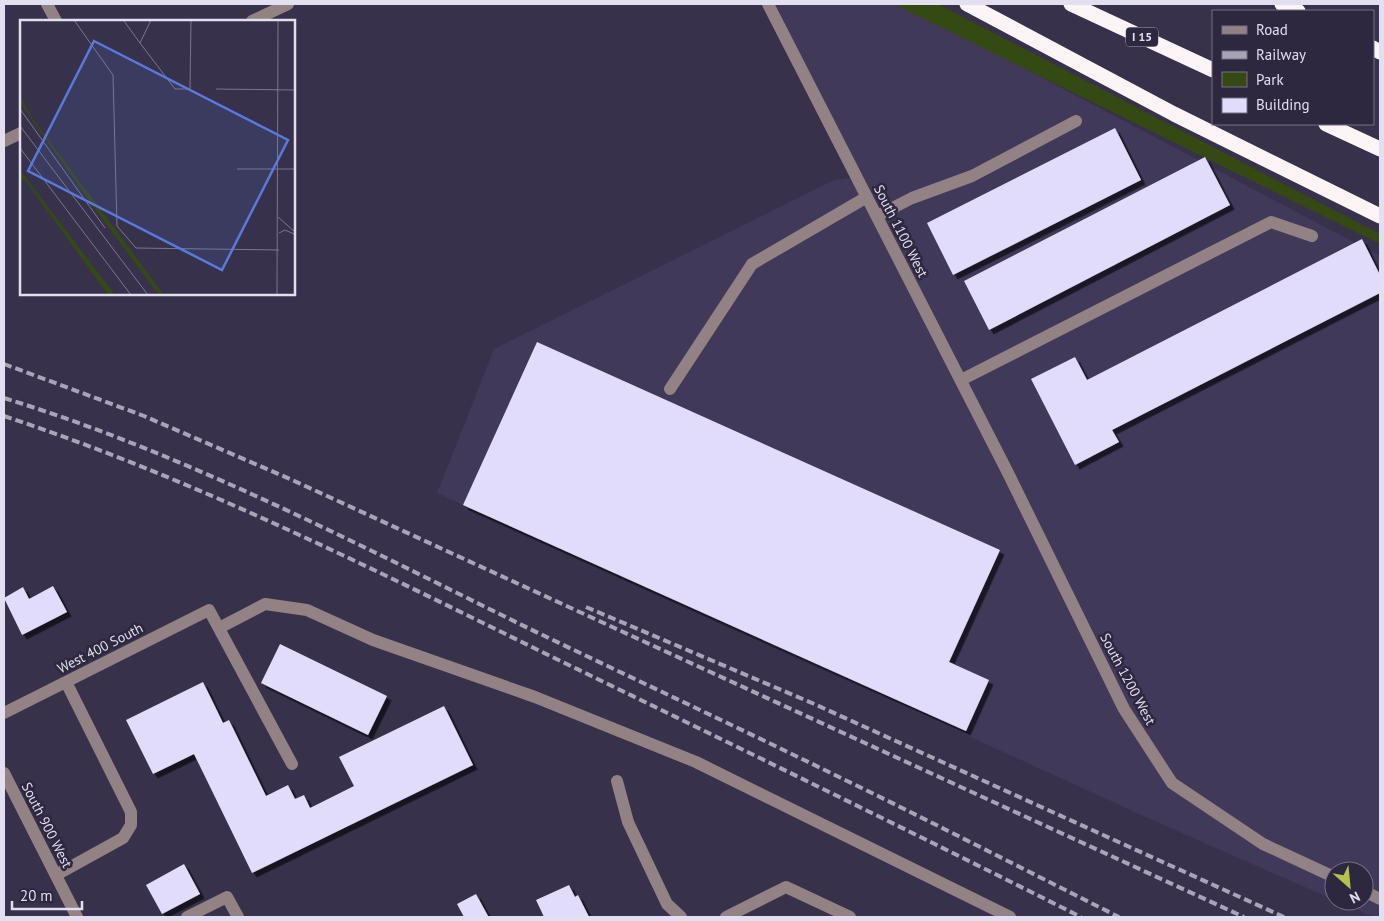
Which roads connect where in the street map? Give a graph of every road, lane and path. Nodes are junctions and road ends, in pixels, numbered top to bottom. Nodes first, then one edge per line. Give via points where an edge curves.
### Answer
1 (47, 4) edge
2 (288, 4) edge
3 (768, 4) edge
4 (967, 4) edge
5 (1071, 4) edge
6 (1282, 4) edge
7 (1296, 10) edge
8 (55, 20) edge
9 (254, 20) edge
10 (1212, 70) edge
11 (1076, 121) dead end
12 (1328, 125) edge
13 (20, 133) edge
14 (4, 141) edge
15 (1380, 149) edge
16 (867, 197) junction
17 (877, 216) junction
18 (1380, 216) edge
19 (1312, 236) dead end
20 (960, 380) junction
21 (670, 389) dead end
22 (1007, 471) joint
23 (219, 628) junction
24 (66, 682) junction
25 (4, 713) edge
26 (292, 764) dead end
27 (4, 773) edge
28 (617, 781) dead end
29 (1324, 872) edge
30 (56, 875) junction
31 (77, 917) edge
32 (187, 917) edge
33 (238, 917) edge
34 (681, 917) edge
35 (726, 917) edge
36 (850, 917) edge
37 (1010, 917) edge

1 - 8 street
2 - 9 street
3 - 16 street, South 1100 West
4 - 18 highway via 1174,114
5 - 10 highway, I 15
6 - 7 highway
11 - 17 street via 972,176 912,198
12 - 15 highway
13 - 14 street
16 - 17 street, South 1100 West
16 - 21 street via 752,264
17 - 20 street, South 1100 West
19 - 20 street via 1271,222
20 - 22 street, South 1100 West
22 - 29 street, South 1200 West via 1124,709 1172,783 1263,844
23 - 24 street, West 400 South via 209,610
23 - 26 street
23 - 37 street via 265,604 307,610 373,640 535,697 696,762
24 - 25 street, West 400 South
24 - 30 street via 131,812 131,825 123,838
27 - 30 street, South 900 West
28 - 34 street via 628,822 667,904
30 - 31 street, South 900 West
32 - 33 street via 227,897
35 - 36 street via 786,887

